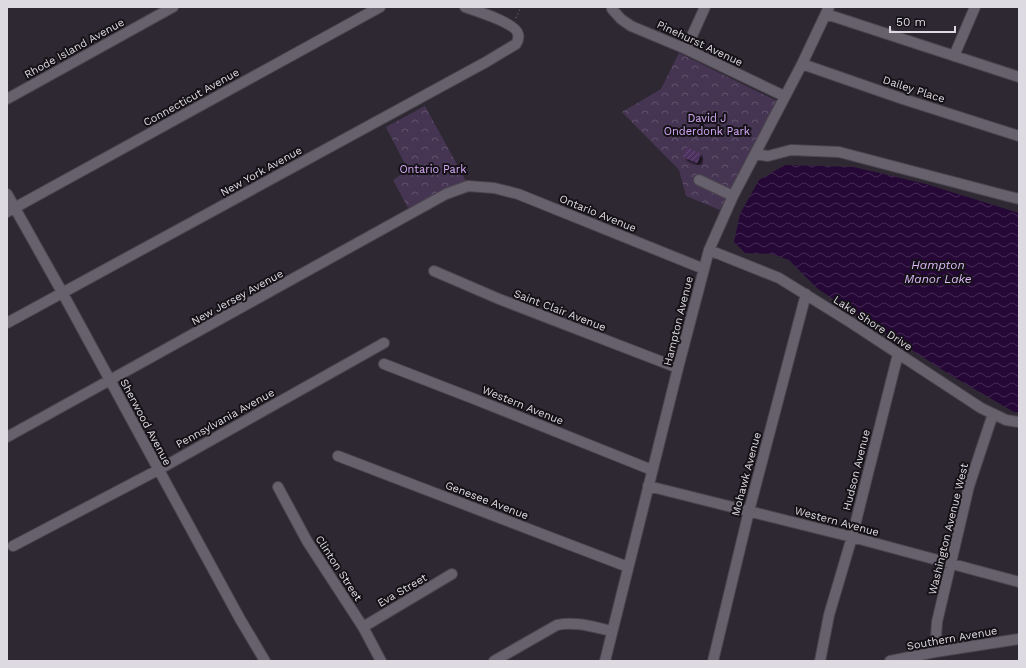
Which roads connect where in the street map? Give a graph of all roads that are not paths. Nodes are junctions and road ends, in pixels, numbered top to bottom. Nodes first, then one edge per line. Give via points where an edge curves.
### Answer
1 (173, 7) edge
2 (380, 7) edge
3 (465, 7) edge
4 (612, 7) edge
5 (705, 7) edge
6 (975, 7) edge
7 (828, 11) edge
8 (686, 49) junction
9 (954, 56) junction
10 (802, 64) junction
11 (1019, 77) edge
12 (784, 96) junction
13 (7, 99) edge
14 (1019, 136) edge
15 (756, 154) junction
16 (699, 180) dead end
17 (482, 186) joint
18 (7, 194) edge
19 (733, 196) junction
20 (1019, 199) edge
21 (11, 210) edge
22 (709, 250) junction
23 (704, 269) junction
24 (434, 271) dead end
25 (62, 292) junction
26 (806, 294) junction
27 (7, 323) edge
28 (384, 343) dead end
29 (898, 354) junction
30 (384, 364) dead end
31 (678, 368) junction
32 (110, 381) junction
33 (993, 414) junction
34 (1019, 422) edge
35 (7, 437) edge
36 (338, 456) dead end
37 (158, 470) junction
38 (652, 470) junction
39 (648, 486) junction
40 (278, 487) dead end
41 (749, 511) junction
42 (852, 537) junction
43 (14, 546) dead end
44 (950, 564) junction
45 (628, 567) junction
46 (452, 574) dead end
47 (1019, 582) edge
48 (363, 627) junction
49 (612, 631) junction
50 (1019, 639) edge
51 (935, 652) junction
52 (265, 661) edge
53 (381, 661) edge
54 (494, 661) edge
55 (605, 661) edge
56 (713, 661) edge
57 (820, 661) edge
58 (890, 661) edge

1 - 13 street, Rhode Island Avenue
2 - 21 street, Connecticut Avenue
3 - 25 street, New York Avenue via 514,28 518,34 516,44
4 - 8 street, Pinehurst Avenue via 621,19 632,26
5 - 8 street
6 - 9 street
7 - 9 street
7 - 10 street, Hampton Avenue
8 - 12 street, Pinehurst Avenue
9 - 11 street
10 - 12 street, Hampton Avenue
10 - 14 street, Dailey Place
12 - 15 street, Hampton Avenue
15 - 19 street, Hampton Avenue
15 - 20 street via 768,156 791,150 839,152
16 - 19 street
17 - 23 street, Ontario Avenue via 518,194
17 - 32 street, New Jersey Avenue via 468,186 446,194
18 - 21 street, Sherwood Avenue
19 - 22 street, Hampton Avenue
21 - 25 street, Sherwood Avenue
22 - 23 street, Hampton Avenue
22 - 26 street, Lake Shore Drive via 779,278
23 - 31 street, Hampton Avenue
24 - 31 street, Saint Clair Avenue via 499,299
25 - 27 street, New York Avenue
25 - 32 street, Sherwood Avenue
26 - 29 street, Lake Shore Drive
26 - 41 street, Mohawk Avenue
28 - 37 street, Pennsylvania Avenue
29 - 33 street, Lake Shore Drive
29 - 42 street, Hudson Avenue
30 - 38 street, Western Avenue
31 - 38 street, Hampton Avenue
32 - 35 street, New Jersey Avenue
32 - 37 street, Sherwood Avenue
33 - 34 street, Lake Shore Drive
33 - 44 street, Washington Avenue West via 969,486
36 - 45 street, Genesee Avenue
37 - 43 street, Pennsylvania Avenue
37 - 52 street, Sherwood Avenue
38 - 39 street, Hampton Avenue
39 - 41 street, Western Avenue
39 - 45 street, Hampton Avenue
40 - 48 street, Clinton Street via 307,542
41 - 42 street, Western Avenue
41 - 56 street, Mohawk Avenue
42 - 44 street, Western Avenue
42 - 57 street, Hudson Avenue via 829,615
44 - 47 street, Western Avenue
44 - 51 street, Washington Avenue West via 937,622
45 - 49 street, Hampton Avenue
46 - 48 street, Eva Street
48 - 53 street, Clinton Street
49 - 54 street via 568,622 557,625
49 - 55 street, Hampton Avenue
50 - 51 street, Southern Avenue
51 - 58 street, Southern Avenue

